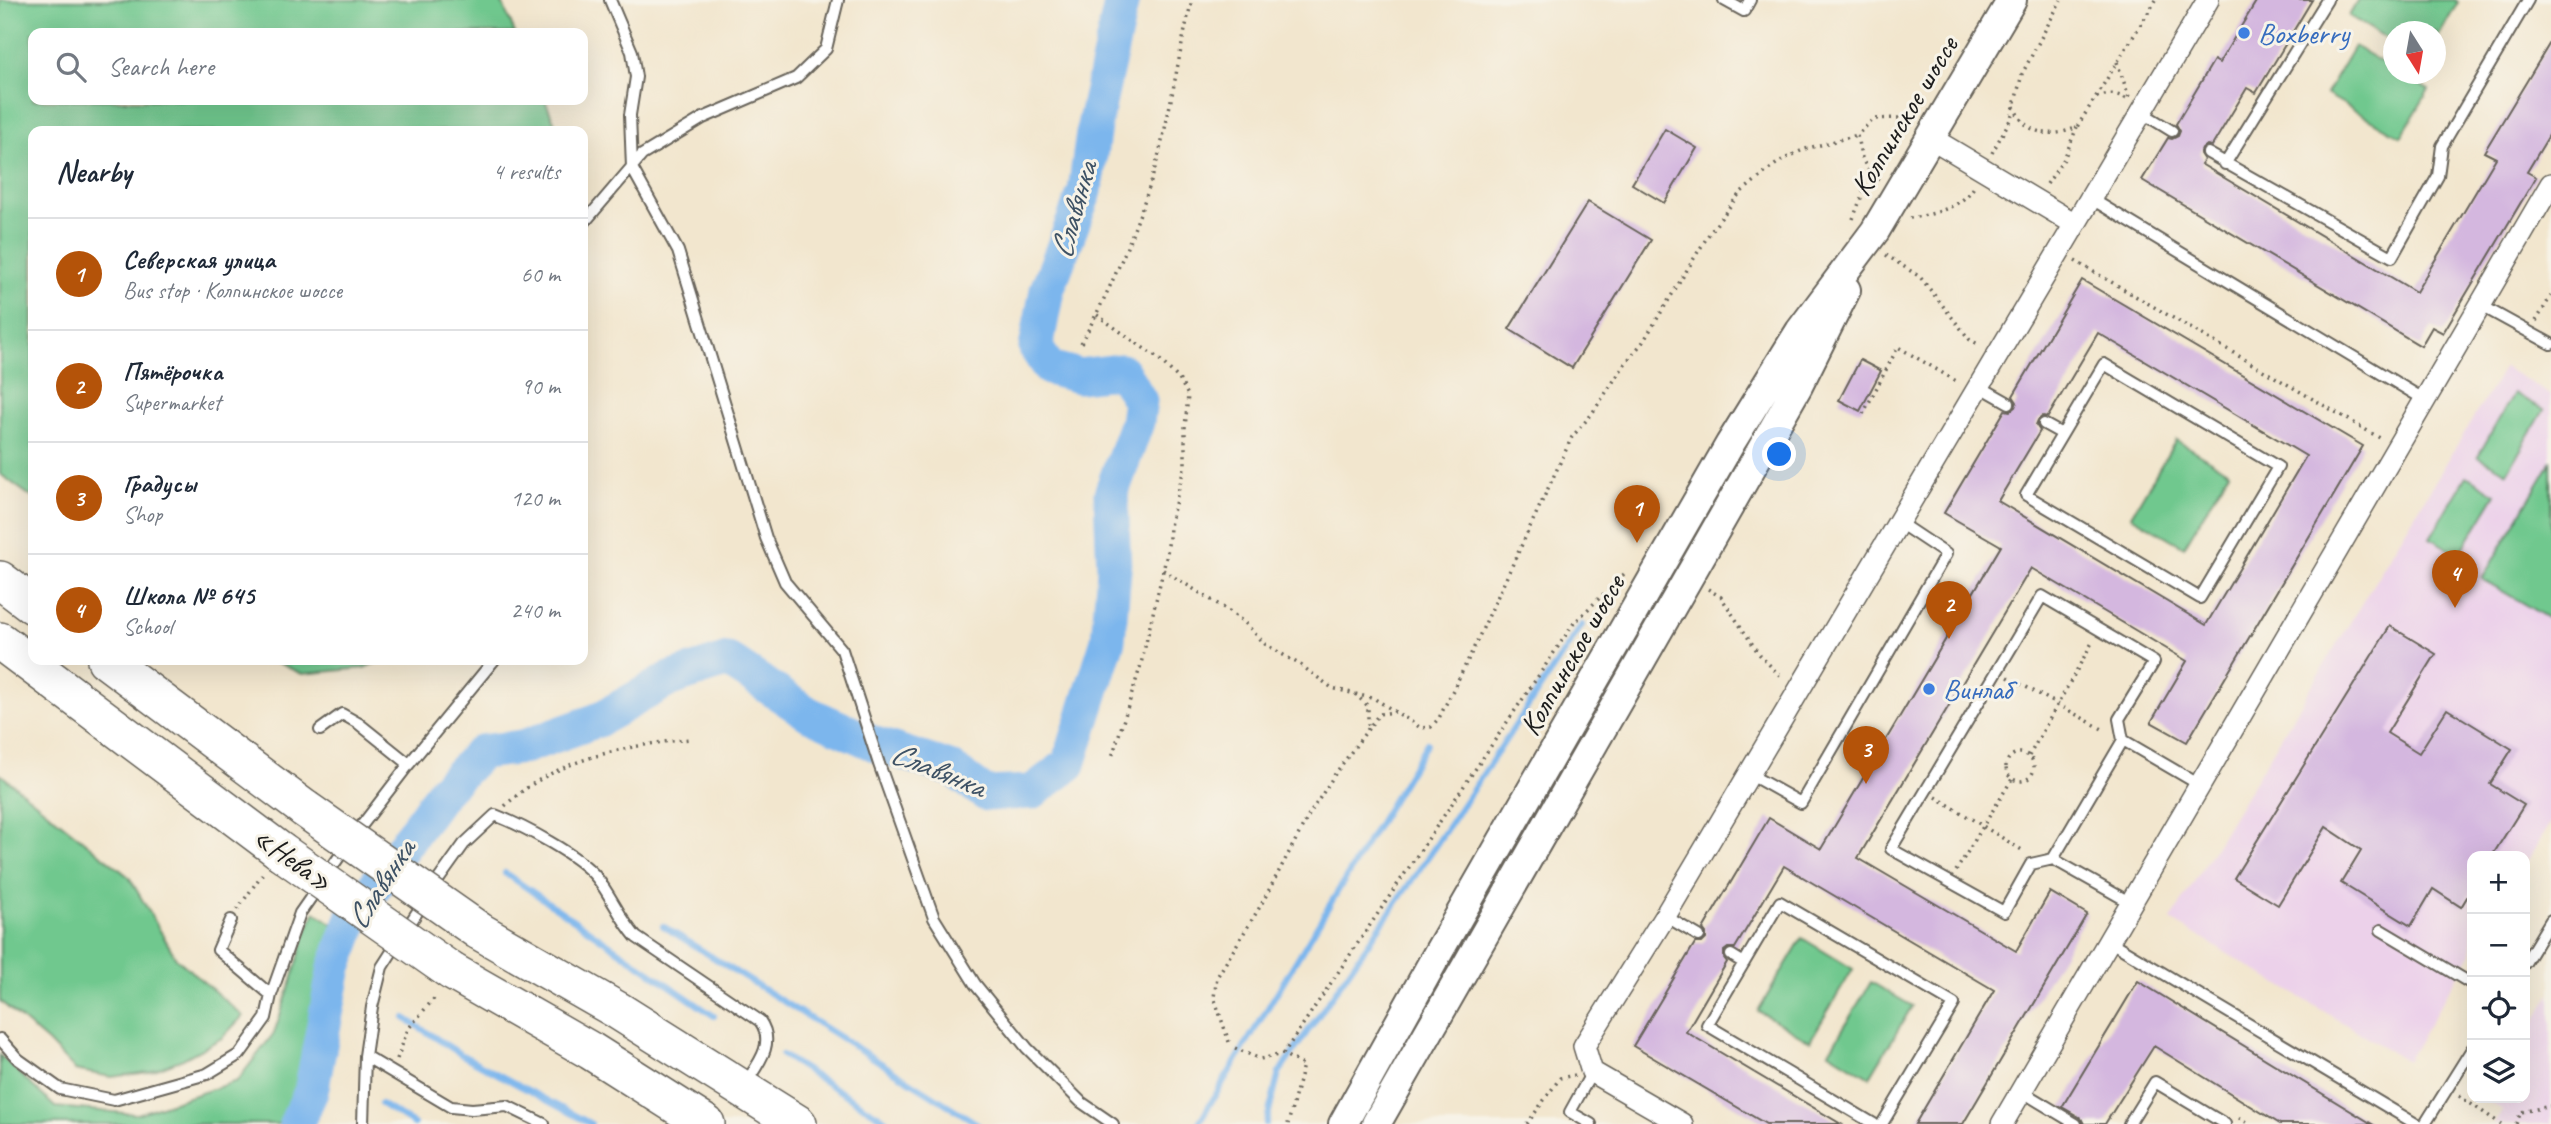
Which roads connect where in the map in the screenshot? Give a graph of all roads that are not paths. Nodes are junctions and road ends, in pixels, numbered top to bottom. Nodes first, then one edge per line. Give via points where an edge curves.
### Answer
1 (610, 0) edge
2 (838, 0) edge
3 (1724, 0) edge
4 (1750, 0) edge
5 (2011, 0) edge
6 (2207, 0) edge
7 (2327, 0) edge
8 (2528, 0) edge
9 (2136, 107) junction
10 (2172, 131) dead end
11 (1931, 138) junction
12 (2208, 153) dead end
13 (2225, 164) junction
14 (632, 168) junction
15 (2551, 184) edge
16 (2090, 198) junction
17 (588, 218) edge
18 (2075, 224) junction
19 (1869, 234) junction
20 (2480, 305) junction
21 (2551, 344) edge
22 (1977, 389) junction
23 (2425, 400) junction
24 (2009, 403) dead end
25 (2044, 424) dead end
26 (2062, 435) junction
27 (1898, 522) junction
28 (0, 580) edge
29 (28, 601) edge
30 (0, 641) edge
31 (28, 664) edge
32 (30, 665) edge
33 (113, 665) edge
34 (490, 665) edge
35 (320, 730) dead end
36 (2123, 740) junction
37 (409, 764) junction
38 (1749, 774) junction
39 (2200, 785) junction
40 (2053, 859) junction
41 (2131, 903) junction
42 (1665, 916) junction
43 (231, 920) dead end
44 (2551, 920) edge
45 (2381, 930) dead end
46 (1699, 936) dead end
47 (2109, 941) junction
48 (1731, 955) dead end
49 (2530, 955) edge
50 (1744, 963) junction
51 (2467, 981) edge
52 (271, 995) junction
53 (0, 1039) edge
54 (365, 1056) junction
55 (2467, 1057) edge
56 (1592, 1072) junction
57 (742, 1089) junction
58 (2021, 1091) junction
59 (363, 1124) edge
60 (544, 1124) edge
61 (706, 1124) edge
62 (798, 1124) edge
63 (1113, 1124) edge
64 (1343, 1124) edge
65 (1376, 1124) edge
66 (1591, 1124) edge
67 (1682, 1124) edge
68 (1874, 1124) edge
69 (1882, 1124) edge
70 (2002, 1124) edge
71 (2076, 1124) edge
72 (2129, 1124) edge
73 (2225, 1124) edge
74 (2416, 1124) edge
75 (2425, 1124) edge

1 - 14 lane via 632,52 636,77 630,115
2 - 14 lane via 826,49 796,78 703,118 642,156
3 - 4 lane via 1744,11
5 - 11 main road, Колпинское шоссе
6 - 9 street
7 - 13 lane
8 - 13 lane via 2442,146 2438,176 2392,257
9 - 10 lane
9 - 16 street
11 - 18 street
11 - 19 main road, Колпинское шоссе via 1902,206
12 - 13 lane
14 - 17 lane
14 - 63 lane via 678,251 766,538 785,582 842,650 934,918 975,984 1027,1048 1081,1102
15 - 20 street
16 - 18 street
16 - 23 lane
18 - 22 street
19 - 64 main road, Колпинское шоссе via 1800,331 1730,444
19 - 65 main road, Колпинское шоссе via 1798,386
20 - 21 lane
20 - 23 street
22 - 24 lane
22 - 27 street
23 - 39 street
25 - 26 lane
26 - 26 lane via 2026,495 2200,598 2278,467 2104,364
27 - 38 street
27 - 38 lane via 1946,554 1801,803
28 - 29 highway
30 - 31 highway, «Нева», bridge
32 - 61 highway, «Нева», bridge via 272,862 446,981 591,1051
33 - 57 highway, «Нева», bridge via 305,809 479,931
34 - 37 lane
35 - 37 lane via 342,714
36 - 39 lane
36 - 40 lane
36 - 40 lane via 2119,719 2154,662 2042,596 1891,849 2004,912 2031,864
37 - 52 lane via 300,913
38 - 42 street
39 - 41 street
40 - 41 lane
41 - 47 street
42 - 46 lane
42 - 56 street via 1584,1046
43 - 52 lane via 218,950
44 - 49 lane
45 - 51 lane
47 - 58 street
47 - 74 lane
48 - 50 lane
50 - 68 lane via 1707,1025
50 - 69 lane via 1780,902 1954,1004
52 - 53 lane via 266,1018 240,1054 207,1074 114,1100 60,1089 18,1059
54 - 57 lane via 382,968 464,844 495,816 517,824 581,863 595,875 636,937 760,1021 766,1049
54 - 59 lane
54 - 60 lane via 451,1107 508,1106
55 - 75 lane
56 - 66 lane via 1570,1112
56 - 67 street
57 - 62 highway, «Нева»
58 - 70 street
58 - 71 lane
72 - 73 lane via 2155,1082

